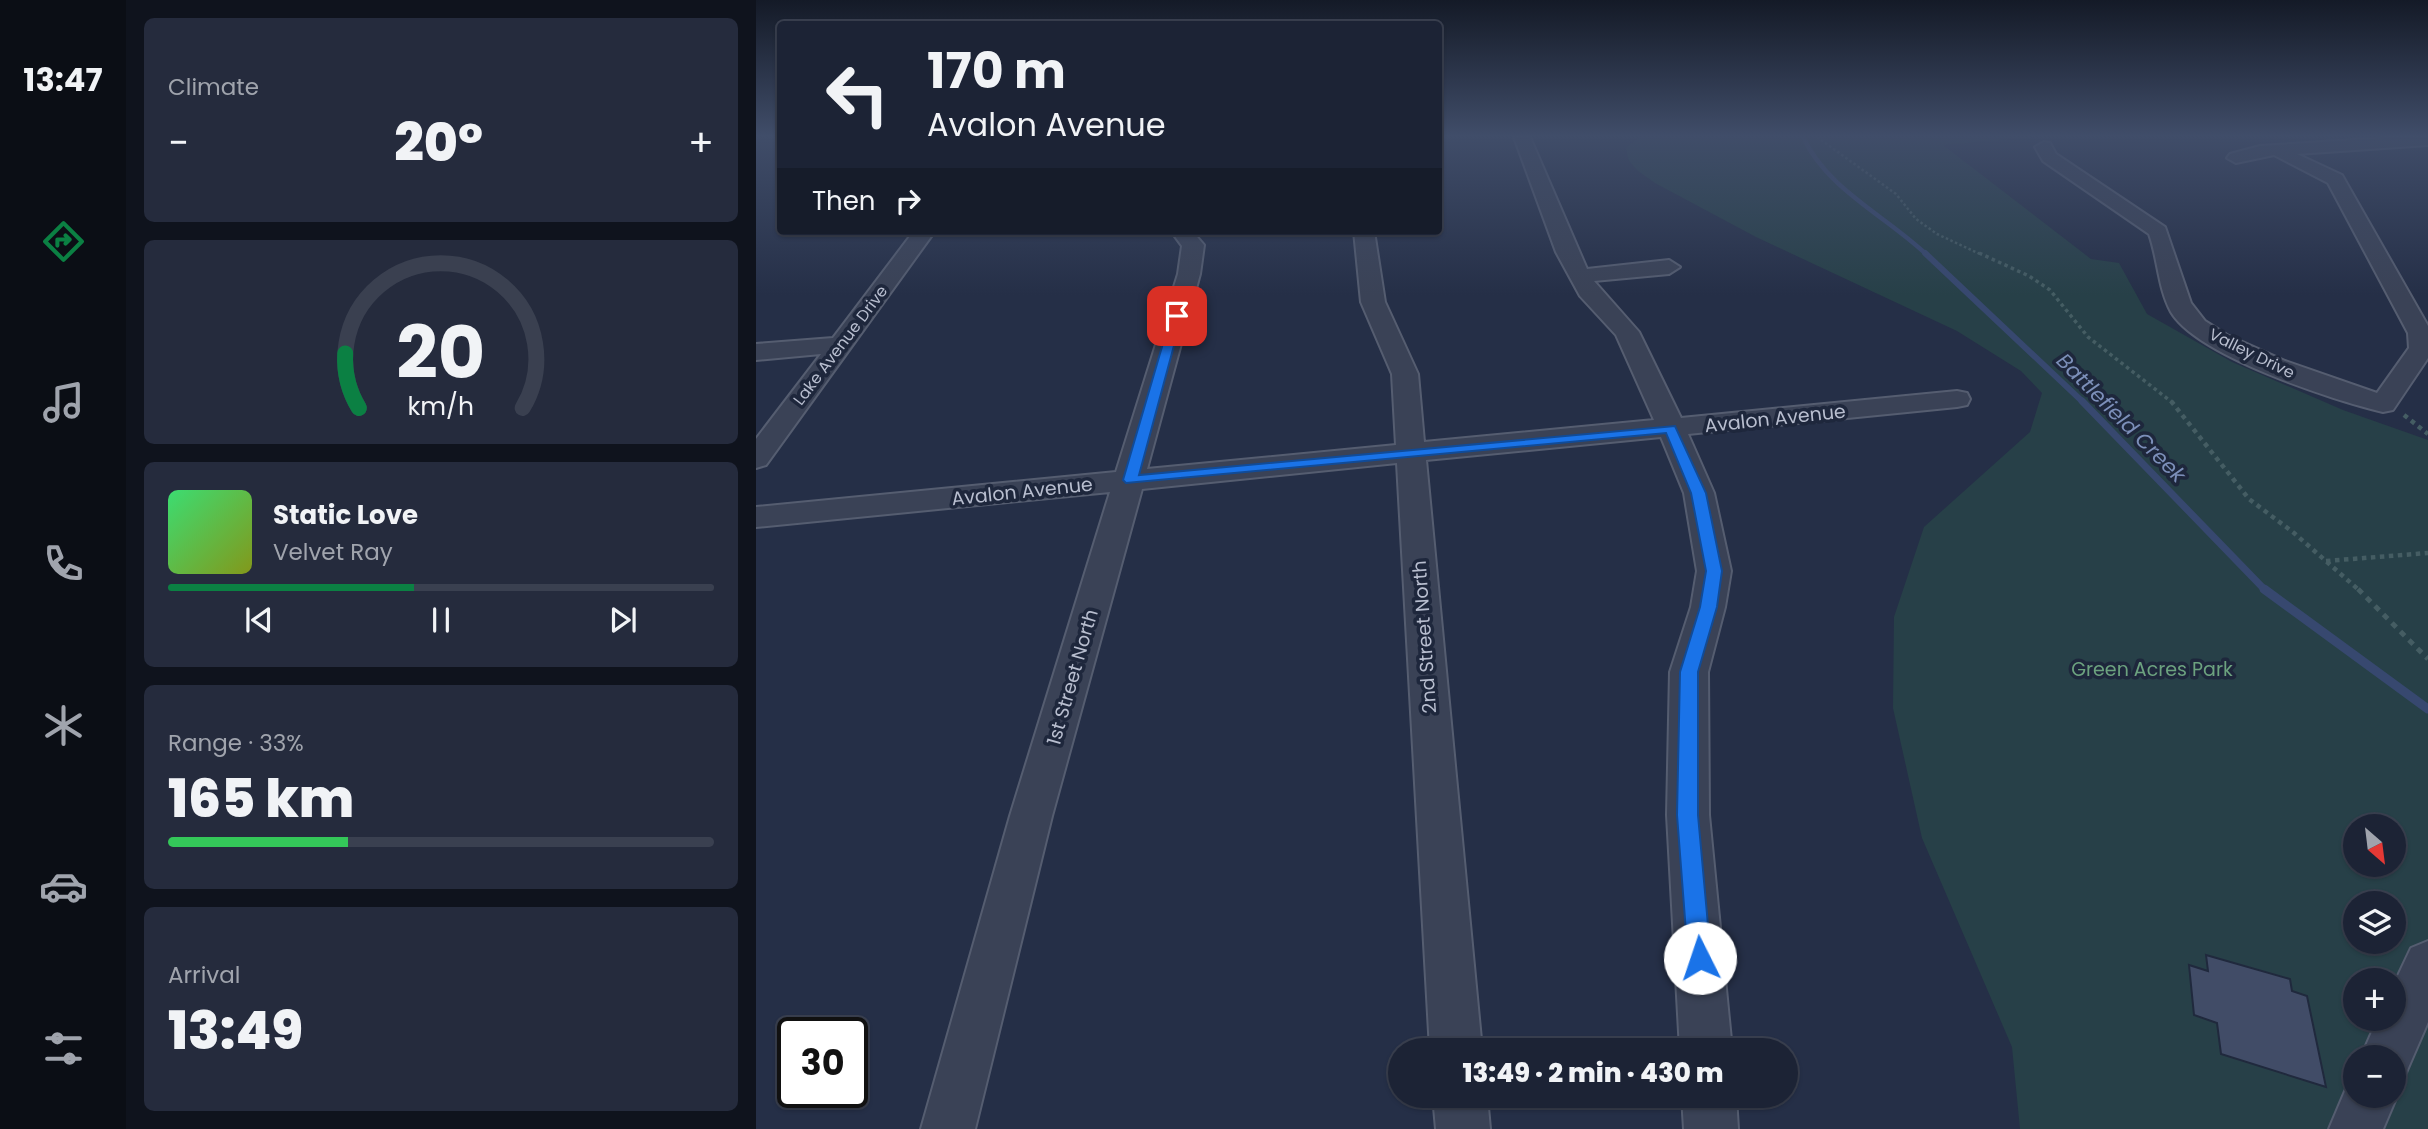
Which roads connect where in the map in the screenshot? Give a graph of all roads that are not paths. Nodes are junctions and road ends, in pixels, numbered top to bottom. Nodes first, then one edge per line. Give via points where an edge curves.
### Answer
1 (1543, 190) edge
2 (2097, 190) edge
3 (2341, 190) edge
4 (922, 235) edge
5 (1184, 235) edge
6 (1365, 235) edge
7 (1669, 267) dead end
8 (1580, 276) junction
9 (841, 345) junction
10 (756, 352) edge
11 (1957, 399) dead end
12 (1671, 428) junction
13 (1409, 455) junction
14 (756, 459) edge
15 (1131, 480) junction
16 (756, 517) edge
17 (2428, 965) edge
18 (1455, 1038) edge
19 (1705, 1038) edge
20 (2392, 1045) edge
21 (1461, 1108) edge
22 (1710, 1108) edge
23 (2365, 1108) edge
24 (948, 1129) edge
25 (1463, 1129) edge
26 (1711, 1129) edge
27 (2356, 1129) edge

1 - 8 street
2 - 3 street, Valley Drive via 2158,231 2173,291 2186,316 2209,334 2308,380 2383,404 2421,348 2420,333
4 - 9 street, Lake Avenue Drive
5 - 15 street, 1st Street North via 1193,245 1193,257
6 - 13 street, 2nd Street North via 1373,302 1405,374
7 - 8 street
8 - 12 street via 1588,291 1627,332
9 - 10 street
9 - 14 street, Lake Avenue Drive
11 - 12 street, Avalon Avenue
12 - 13 street, Avalon Avenue
12 - 19 street via 1699,493 1714,571 1689,672 1688,815
13 - 15 street, Avalon Avenue
13 - 18 street, 2nd Street North
15 - 16 street, Avalon Avenue
15 - 24 street, 1st Street North via 1031,816
17 - 20 street
21 - 25 street
22 - 26 street
23 - 27 street

